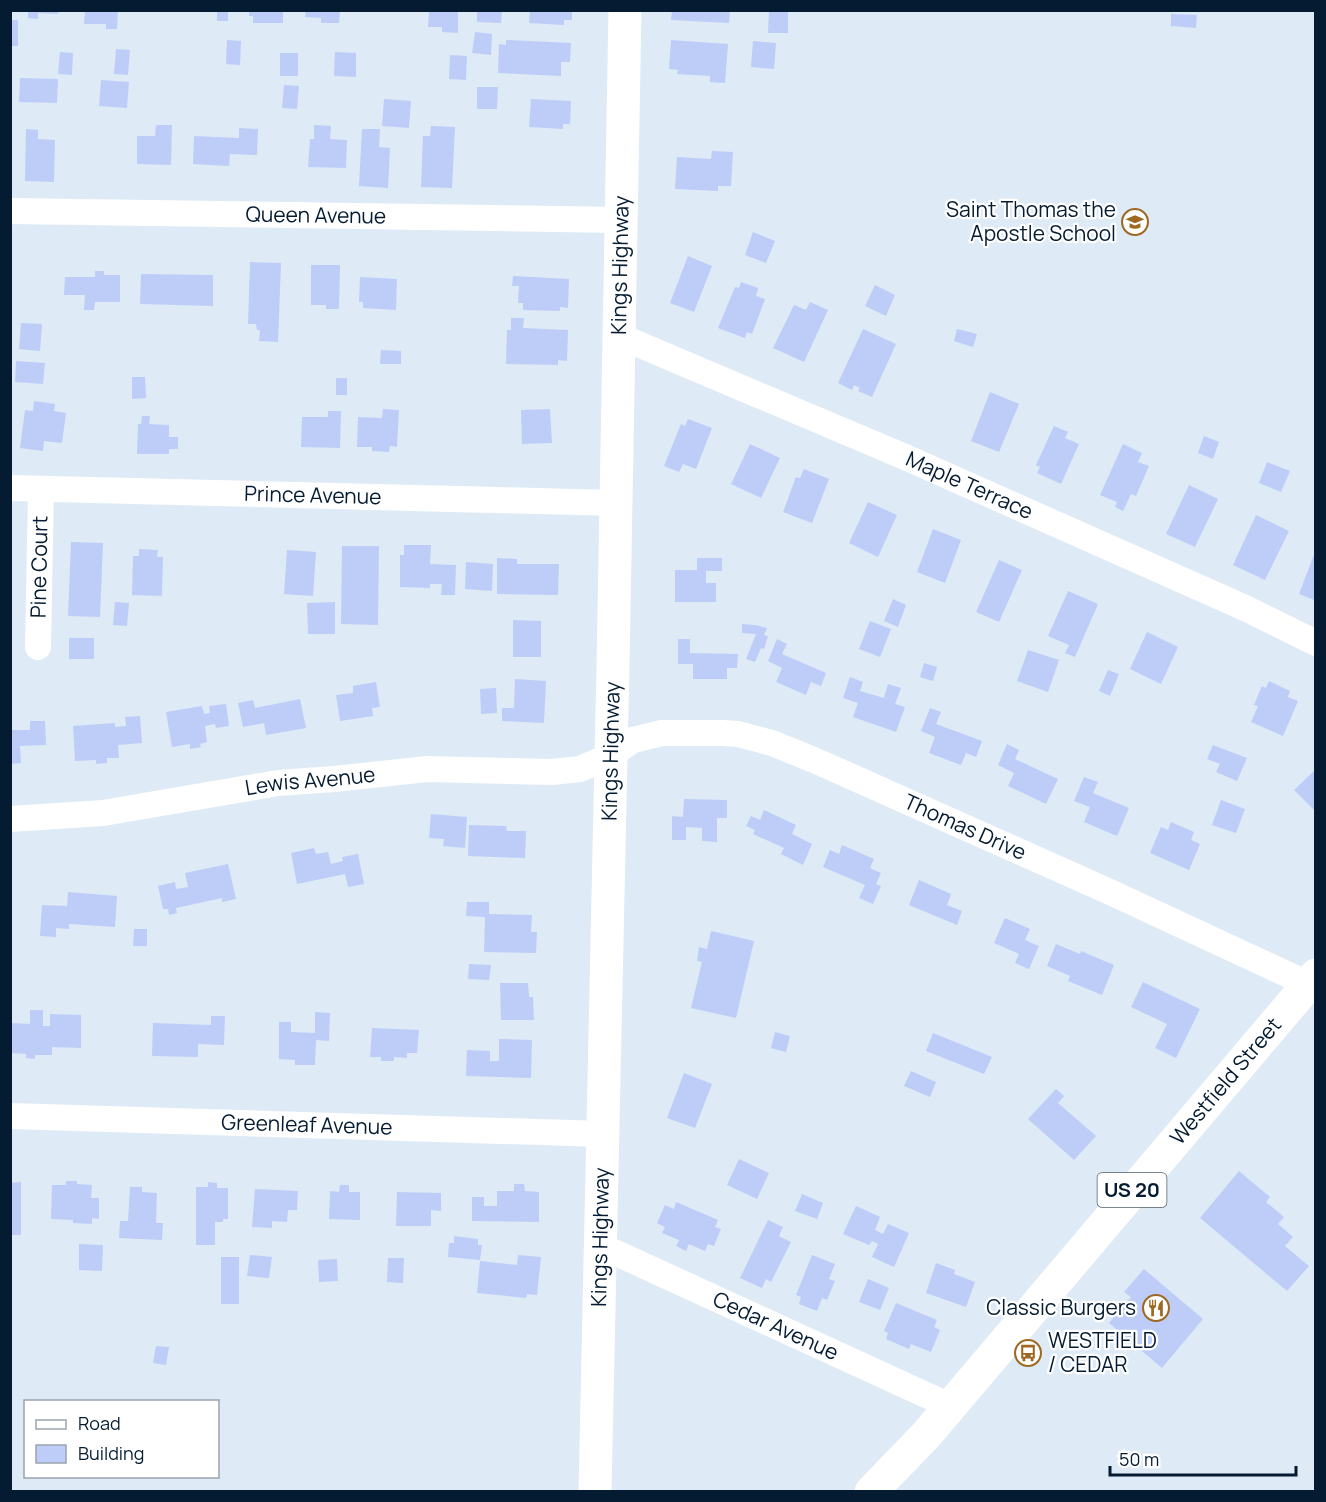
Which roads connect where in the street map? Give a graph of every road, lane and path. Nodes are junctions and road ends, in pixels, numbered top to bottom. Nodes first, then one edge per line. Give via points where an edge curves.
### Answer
1 (626, 10) edge
2 (10, 210) edge
3 (621, 220) junction
4 (620, 336) junction
5 (10, 488) edge
6 (41, 489) junction
7 (616, 503) junction
8 (1316, 643) edge
9 (38, 647) dead end
10 (610, 756) junction
11 (10, 819) edge
12 (1312, 979) edge
13 (10, 1116) edge
14 (603, 1134) junction
15 (601, 1246) junction
16 (950, 1406) junction
17 (901, 1461) junction
18 (595, 1491) edge
19 (871, 1491) edge
20 (882, 1491) edge

1 - 3 main road, Kings Highway
2 - 3 street, Queen Avenue
3 - 4 main road, Kings Highway
4 - 7 main road, Kings Highway
4 - 8 street, Maple Terrace via 916,462
5 - 6 street, Prince Avenue
6 - 7 street, Prince Avenue
6 - 9 street, Pine Court
7 - 10 main road, Kings Highway
10 - 11 street, Lewis Avenue via 580,770 427,769 278,783 103,813
10 - 12 street, Thomas Drive via 633,740 662,733 738,734 761,740
10 - 14 main road, Kings Highway
12 - 16 main road, Westfield Street / US 20
13 - 14 street, Greenleaf Avenue
14 - 15 main road, Kings Highway
15 - 16 street, Cedar Avenue
15 - 18 main road, Kings Highway
16 - 17 main road, Westfield Street / US 20
17 - 19 main road, Westfield Street / US 20
17 - 20 main road, Westfield Street / US 20

